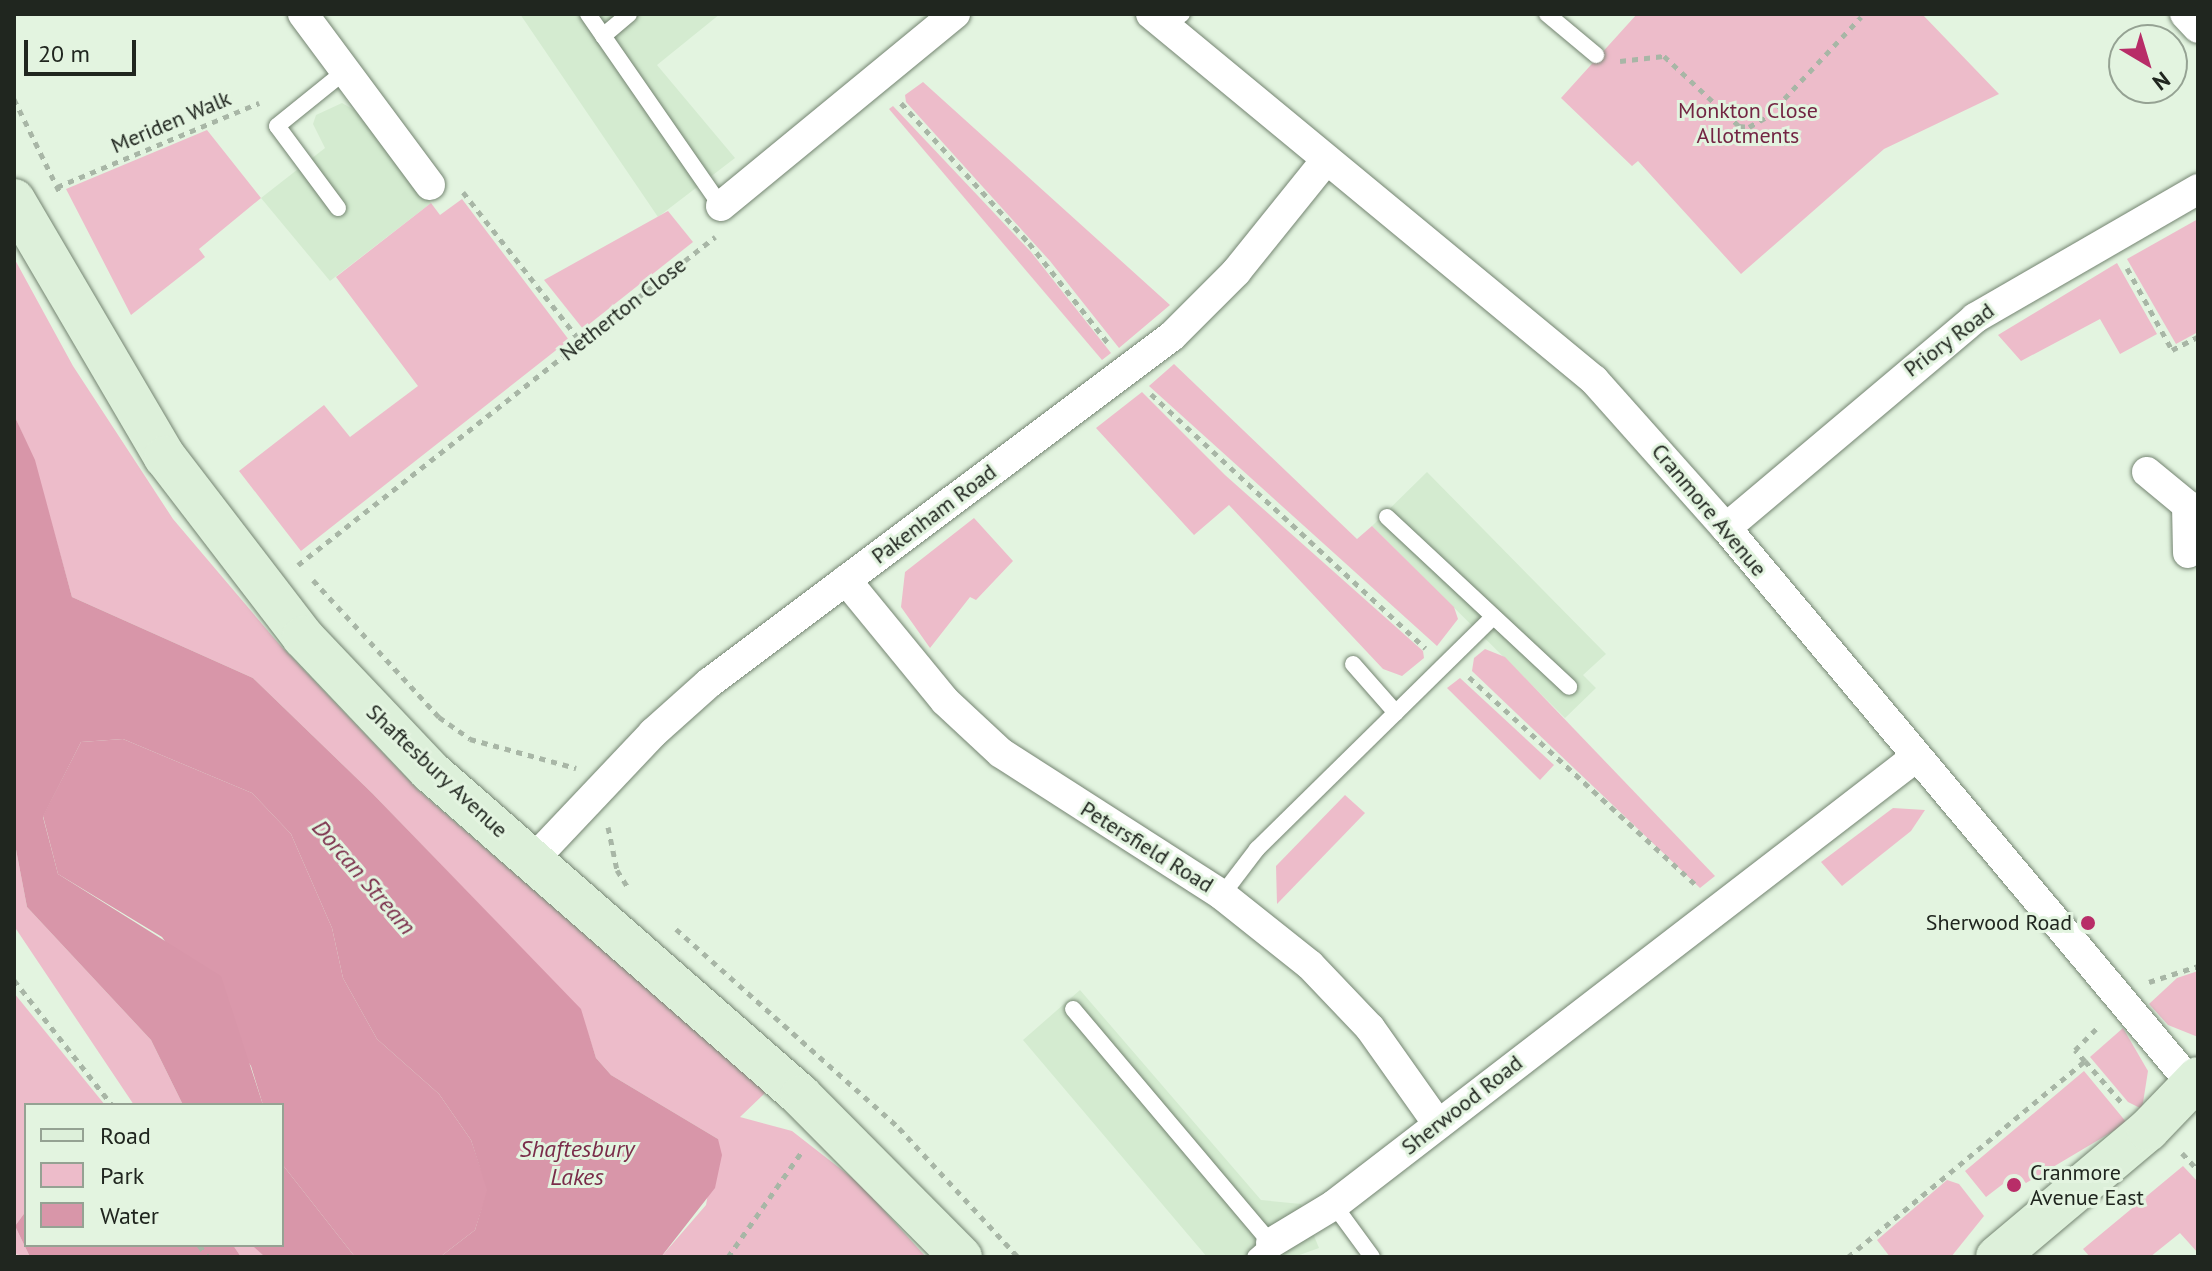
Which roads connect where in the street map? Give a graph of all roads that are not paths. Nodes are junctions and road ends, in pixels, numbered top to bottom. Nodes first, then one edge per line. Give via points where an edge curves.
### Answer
1 (303, 14) edge
2 (588, 14) edge
3 (629, 14) edge
4 (955, 14) edge
5 (1547, 14) edge
6 (2185, 14) edge
7 (1167, 18) edge
8 (2198, 28) edge
9 (603, 36) junction
10 (1596, 55) road end
11 (344, 72) junction
12 (1326, 160) junction
13 (430, 185) road end
14 (2198, 189) edge
15 (14, 200) edge
16 (721, 206) joint
17 (338, 208) dead end
18 (2147, 472) dead end
19 (2192, 502) edge
20 (1387, 517) dead end
21 (1726, 528) junction
22 (2188, 553) dead end
23 (846, 580) junction
24 (1493, 617) junction
25 (1353, 664) dead end
26 (1569, 687) dead end
27 (1396, 713) junction
28 (1916, 757) junction
29 (533, 860) junction
30 (1222, 895) junction
31 (1073, 1009) dead end
32 (2195, 1080) edge
33 (1438, 1124) junction
34 (1334, 1205) junction
35 (1263, 1250) edge
36 (961, 1257) edge
37 (1372, 1257) edge
38 (1997, 1257) edge

1 - 11 street
2 - 9 lane
3 - 9 lane
4 - 16 street
5 - 10 lane
6 - 8 street
7 - 12 street, Cranmore Avenue
9 - 16 lane
11 - 13 street
11 - 17 lane via 277,126
12 - 21 street, Cranmore Avenue via 1583,369
12 - 23 street, Pakenham Road via 1202,309
14 - 21 street, Priory Road via 1937,345
15 - 29 street, Shaftesbury Avenue via 150,434 264,591 390,731
18 - 19 street
19 - 22 street
20 - 24 lane
21 - 28 street, Cranmore Avenue
23 - 29 street, Pakenham Road via 709,683
23 - 30 street, Petersfield Road via 945,701 1001,753
24 - 26 lane
24 - 27 lane
25 - 27 lane
27 - 30 lane via 1257,849
28 - 32 street, Cranmore Avenue
28 - 33 street, Sherwood Road
29 - 36 street, Shaftesbury Avenue via 825,1119
30 - 33 street, Petersfield Road via 1339,993
31 - 35 lane
32 - 38 street via 2148,1130
33 - 34 street, Sherwood Road
34 - 35 street, Sherwood Road
34 - 37 lane

